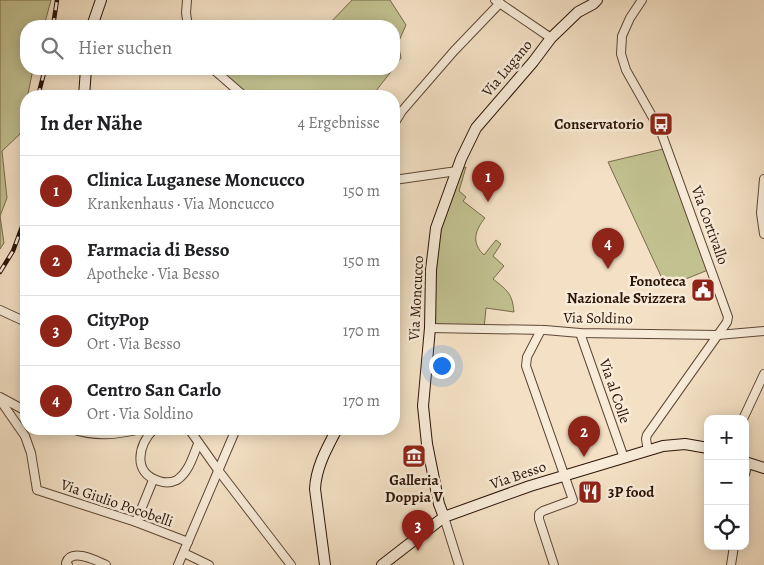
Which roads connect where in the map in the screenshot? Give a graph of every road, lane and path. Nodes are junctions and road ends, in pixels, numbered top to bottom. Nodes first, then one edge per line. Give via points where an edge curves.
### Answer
1 (101, 0) edge
2 (187, 0) edge
3 (597, 0) edge
4 (642, 0) edge
5 (498, 2) edge
6 (94, 20) edge
7 (187, 20) edge
8 (551, 38) junction
9 (86, 75) edge
10 (220, 75) edge
11 (84, 90) edge
12 (237, 90) edge
13 (400, 114) edge
14 (457, 171) junction
15 (400, 179) edge
16 (764, 179) edge
17 (764, 234) edge
18 (0, 310) edge
19 (20, 319) edge
20 (430, 328) junction
21 (541, 330) junction
22 (764, 331) edge
23 (580, 333) junction
24 (718, 334) junction
25 (764, 374) edge
26 (0, 399) edge
27 (20, 408) edge
28 (745, 415) edge
29 (20, 430) edge
30 (23, 435) edge
31 (148, 435) edge
32 (193, 435) edge
33 (233, 435) edge
34 (334, 435) edge
35 (198, 444) junction
36 (704, 447) edge
37 (648, 451) junction
38 (624, 458) junction
39 (749, 466) edge
40 (764, 468) edge
41 (218, 470) junction
42 (564, 475) junction
43 (153, 480) junction
44 (444, 517) junction
45 (136, 522) junction
46 (188, 542) junction
47 (733, 550) edge
48 (184, 554) junction
49 (67, 564) edge
50 (106, 565) edge
51 (178, 565) edge
52 (209, 565) edge
53 (291, 565) edge
54 (325, 565) edge
55 (384, 565) edge
56 (459, 565) edge
57 (554, 565) edge
58 (730, 565) edge

1 - 6 street
2 - 7 street
3 - 8 street, Via Lugano via 578,12
4 - 24 street, Via Cortivallo via 622,36 621,54 626,70 661,132 726,309 728,317
5 - 8 street
5 - 13 street
8 - 14 street, Via Lugano via 476,128
9 - 11 street
10 - 12 street
14 - 15 street
14 - 20 street, Via Moncucco via 436,228
16 - 17 street
18 - 19 street
20 - 21 street, Via Soldino
20 - 44 street, Via Moncucco via 423,406 427,444
21 - 23 street, Via Soldino
21 - 42 street via 527,357 526,366
22 - 24 street, Via Soldino
23 - 24 street, Via Soldino
23 - 38 street, Via al Colle
24 - 37 street, Via Cortivallo via 647,435
25 - 28 street
26 - 27 street
26 - 29 street, Via Giulio Pocobelli
30 - 45 street, Via Giulio Pocobelli via 31,453 37,490
31 - 43 street via 140,451 140,461 147,476
32 - 35 street
33 - 41 street
34 - 54 street via 315,477
35 - 41 street
35 - 43 street via 184,473 176,481 165,484
36 - 37 street, Via Besso via 676,444
37 - 38 street, Via Besso
38 - 42 street, Via Besso
39 - 40 street
41 - 46 street
41 - 53 street
42 - 44 street, Via Besso
42 - 57 street via 573,500 543,511 538,517
43 - 45 street
44 - 55 street, Via Besso
44 - 56 street
45 - 46 street, Via Giulio Pocobelli
46 - 48 street
47 - 58 street
48 - 51 street
48 - 52 street
49 - 50 street via 71,556 78,556

